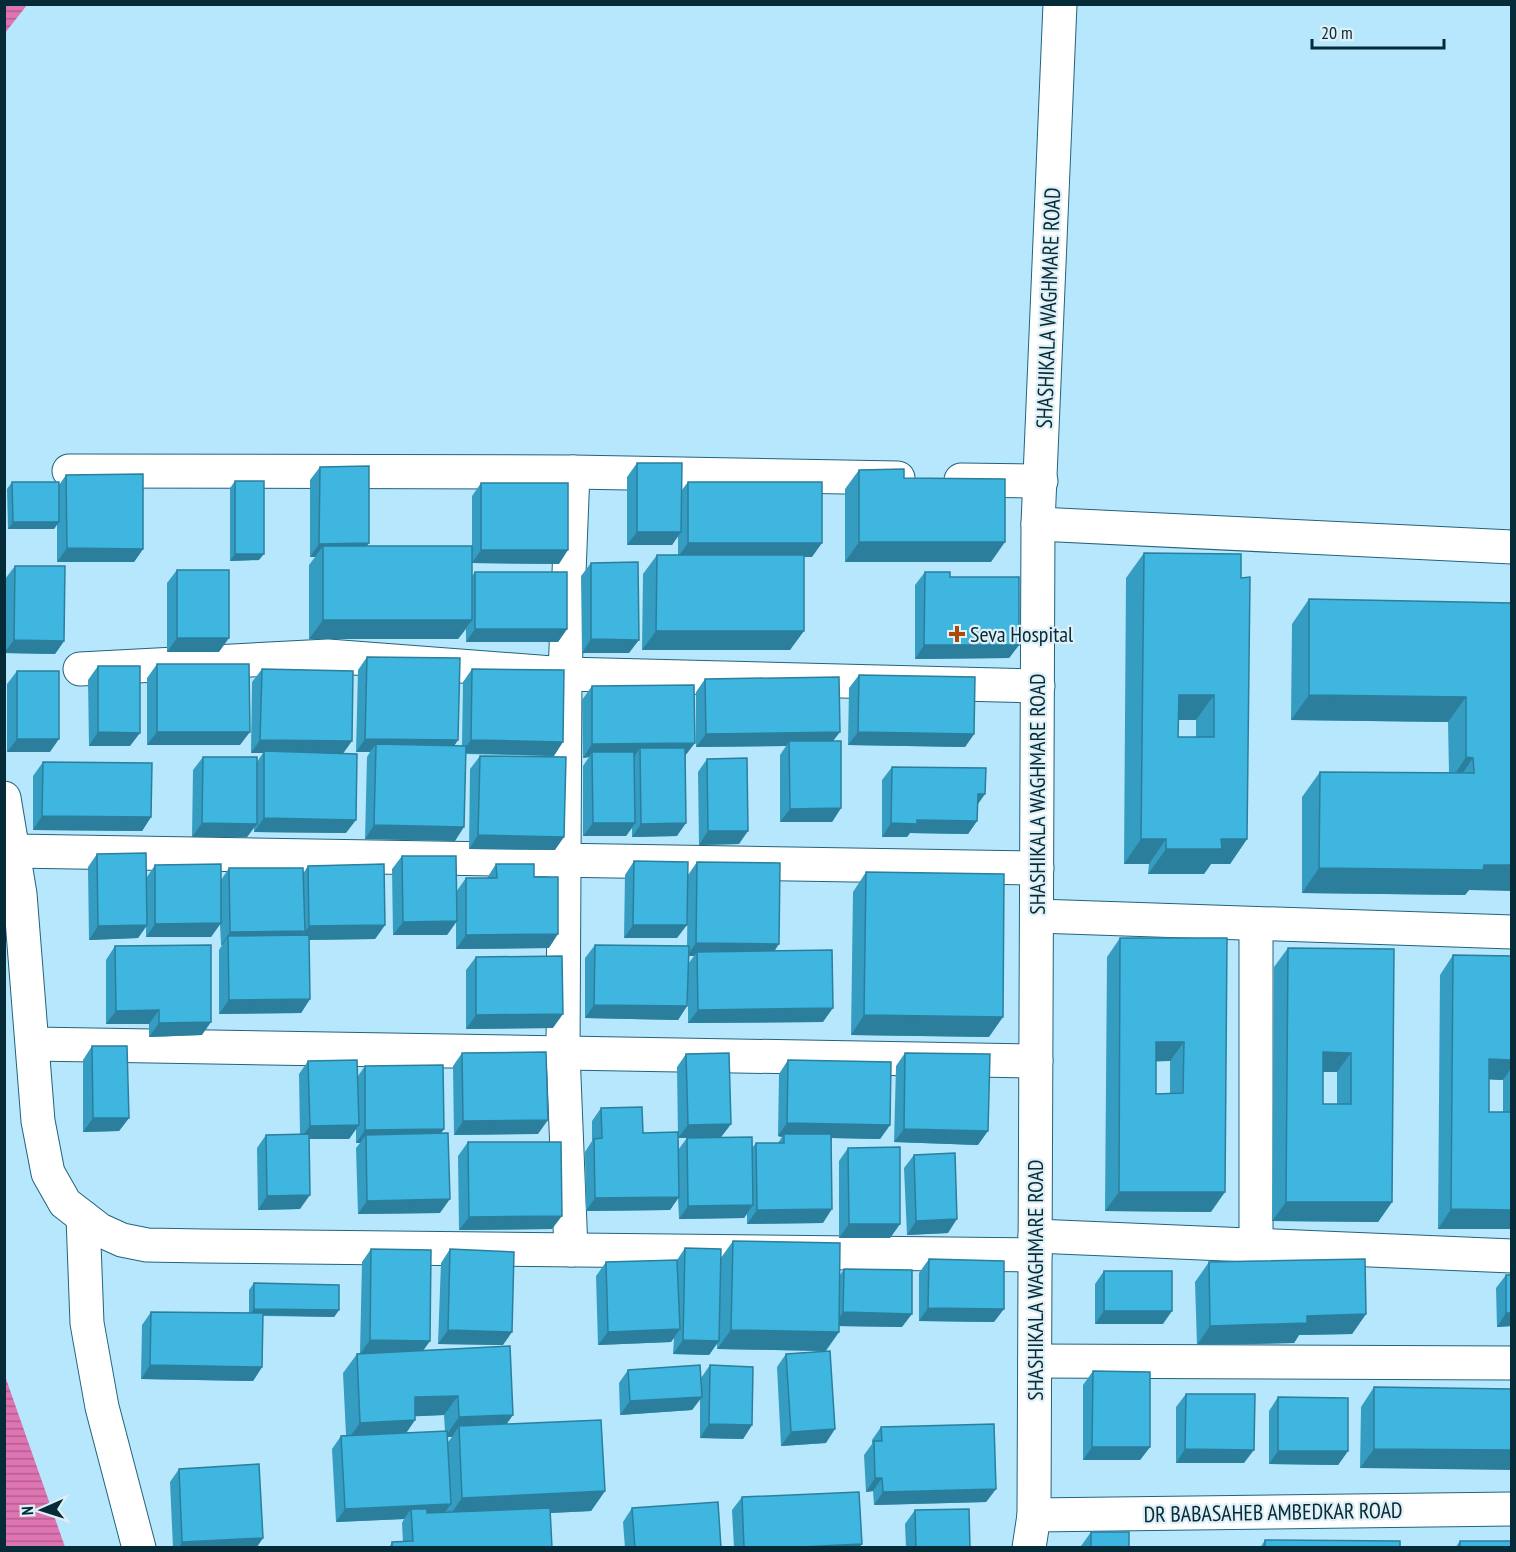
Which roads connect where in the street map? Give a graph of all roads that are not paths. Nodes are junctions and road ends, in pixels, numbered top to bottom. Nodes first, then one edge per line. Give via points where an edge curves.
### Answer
1 (1059, 4) edge
2 (69, 471) dead end
3 (573, 472) junction
4 (1041, 481) junction
5 (1038, 524) junction
6 (1512, 547) edge
7 (80, 669) dead end
8 (566, 674) junction
9 (1038, 686) junction
10 (4, 798) edge
11 (14, 851) junction
12 (566, 860) junction
13 (1037, 868) junction
14 (1036, 916) junction
15 (1256, 925) junction
16 (1512, 932) edge
17 (33, 1044) junction
18 (563, 1053) junction
19 (1036, 1061) junction
20 (83, 1217) junction
21 (1256, 1245) junction
22 (1035, 1246) junction
23 (571, 1250) junction
24 (1512, 1256) edge
25 (1035, 1361) junction
26 (1512, 1363) edge
27 (1512, 1509) edge
28 (1034, 1515) junction
29 (139, 1548) edge
30 (1029, 1548) edge

1 - 4 street, SHASHIKALA WAGHMARE ROAD
2 - 3 street
3 - 4 street
3 - 8 street
4 - 5 street, SHASHIKALA WAGHMARE ROAD
5 - 6 street
5 - 9 street, SHASHIKALA WAGHMARE ROAD
7 - 8 street via 328,657
8 - 9 street
8 - 12 street
9 - 13 street, SHASHIKALA WAGHMARE ROAD
10 - 11 street
11 - 12 street
11 - 17 street
12 - 13 street
12 - 18 street
13 - 14 street, SHASHIKALA WAGHMARE ROAD
14 - 15 street
14 - 19 street, SHASHIKALA WAGHMARE ROAD
15 - 16 street
15 - 21 street
17 - 18 street
17 - 20 street via 38,1122 48,1173 65,1203
18 - 19 street
18 - 23 street
19 - 22 street, SHASHIKALA WAGHMARE ROAD
20 - 23 street via 122,1240 147,1245
20 - 29 street via 87,1323 102,1407
21 - 22 street
21 - 24 street
22 - 23 street
22 - 25 street, SHASHIKALA WAGHMARE ROAD
25 - 26 street
25 - 28 street, SHASHIKALA WAGHMARE ROAD
27 - 28 street, DR BABASAHEB AMBEDKAR ROAD
28 - 30 street, SHASHIKALA WAGHMARE ROAD

